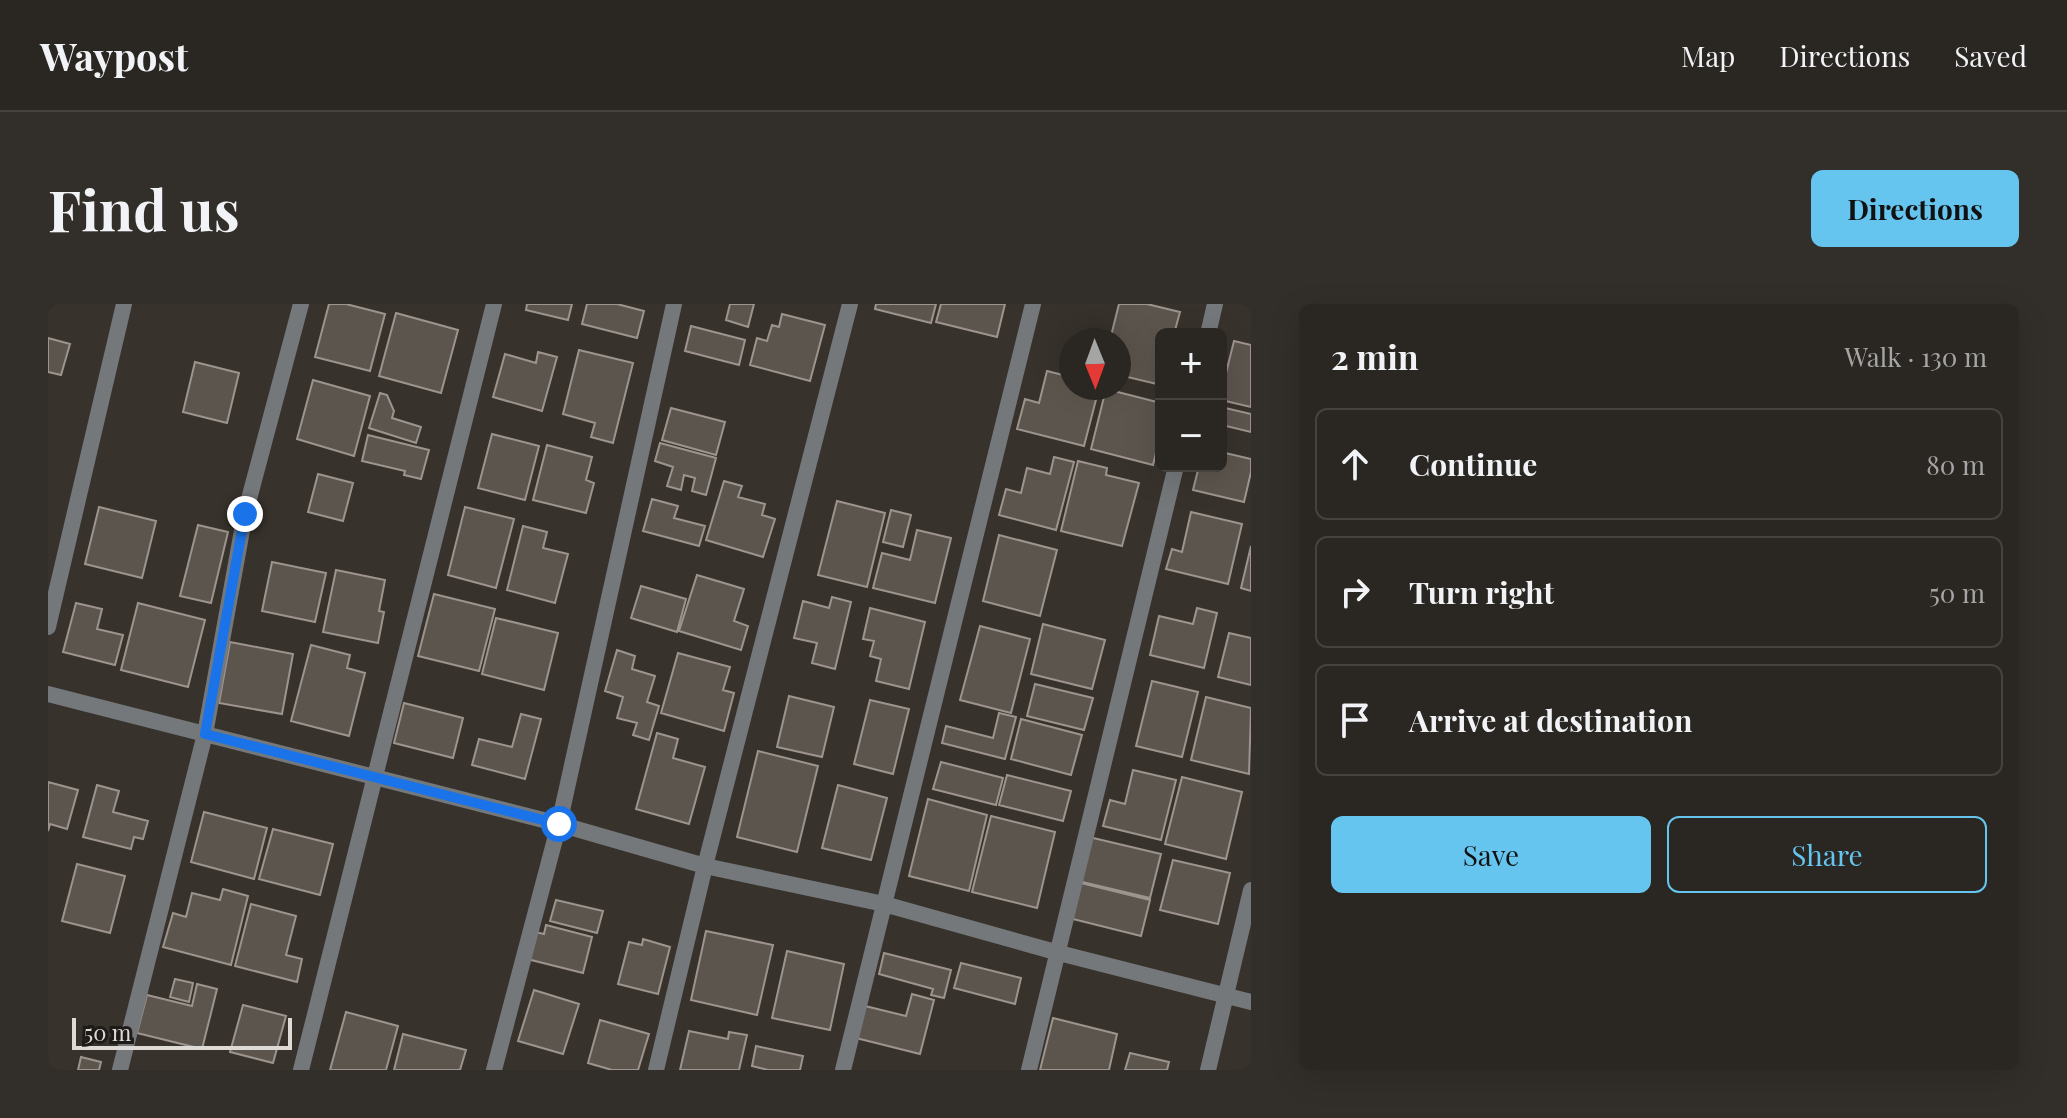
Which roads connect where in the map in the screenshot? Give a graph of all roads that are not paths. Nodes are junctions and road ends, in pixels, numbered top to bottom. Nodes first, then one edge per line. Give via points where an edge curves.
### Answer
1 (124, 304) edge
2 (301, 304) edge
3 (494, 304) edge
4 (674, 304) edge
5 (850, 304) edge
6 (1033, 304) edge
7 (1215, 304) edge
8 (1209, 328) edge
9 (1175, 472) edge
10 (48, 627) edge
11 (48, 694) edge
12 (205, 734) junction
13 (373, 777) junction
14 (559, 824) junction
15 (705, 866) junction
16 (1251, 890) edge
17 (884, 904) junction
18 (1059, 953) junction
19 (1227, 996) junction
20 (1251, 1002) edge
21 (120, 1070) edge
22 (301, 1070) edge
23 (494, 1070) edge
24 (656, 1070) edge
25 (843, 1070) edge
26 (1029, 1070) edge
27 (1208, 1070) edge

1 - 10 street
2 - 12 street via 245,514
3 - 13 street
4 - 14 street
5 - 15 street
6 - 17 street
7 - 8 street
9 - 18 street
11 - 12 street
12 - 13 street
12 - 21 street
13 - 14 street
13 - 22 street
14 - 15 street
14 - 23 street
15 - 17 street
15 - 24 street
16 - 19 street
17 - 18 street
17 - 25 street
18 - 19 street
18 - 26 street
19 - 20 street
19 - 27 street

